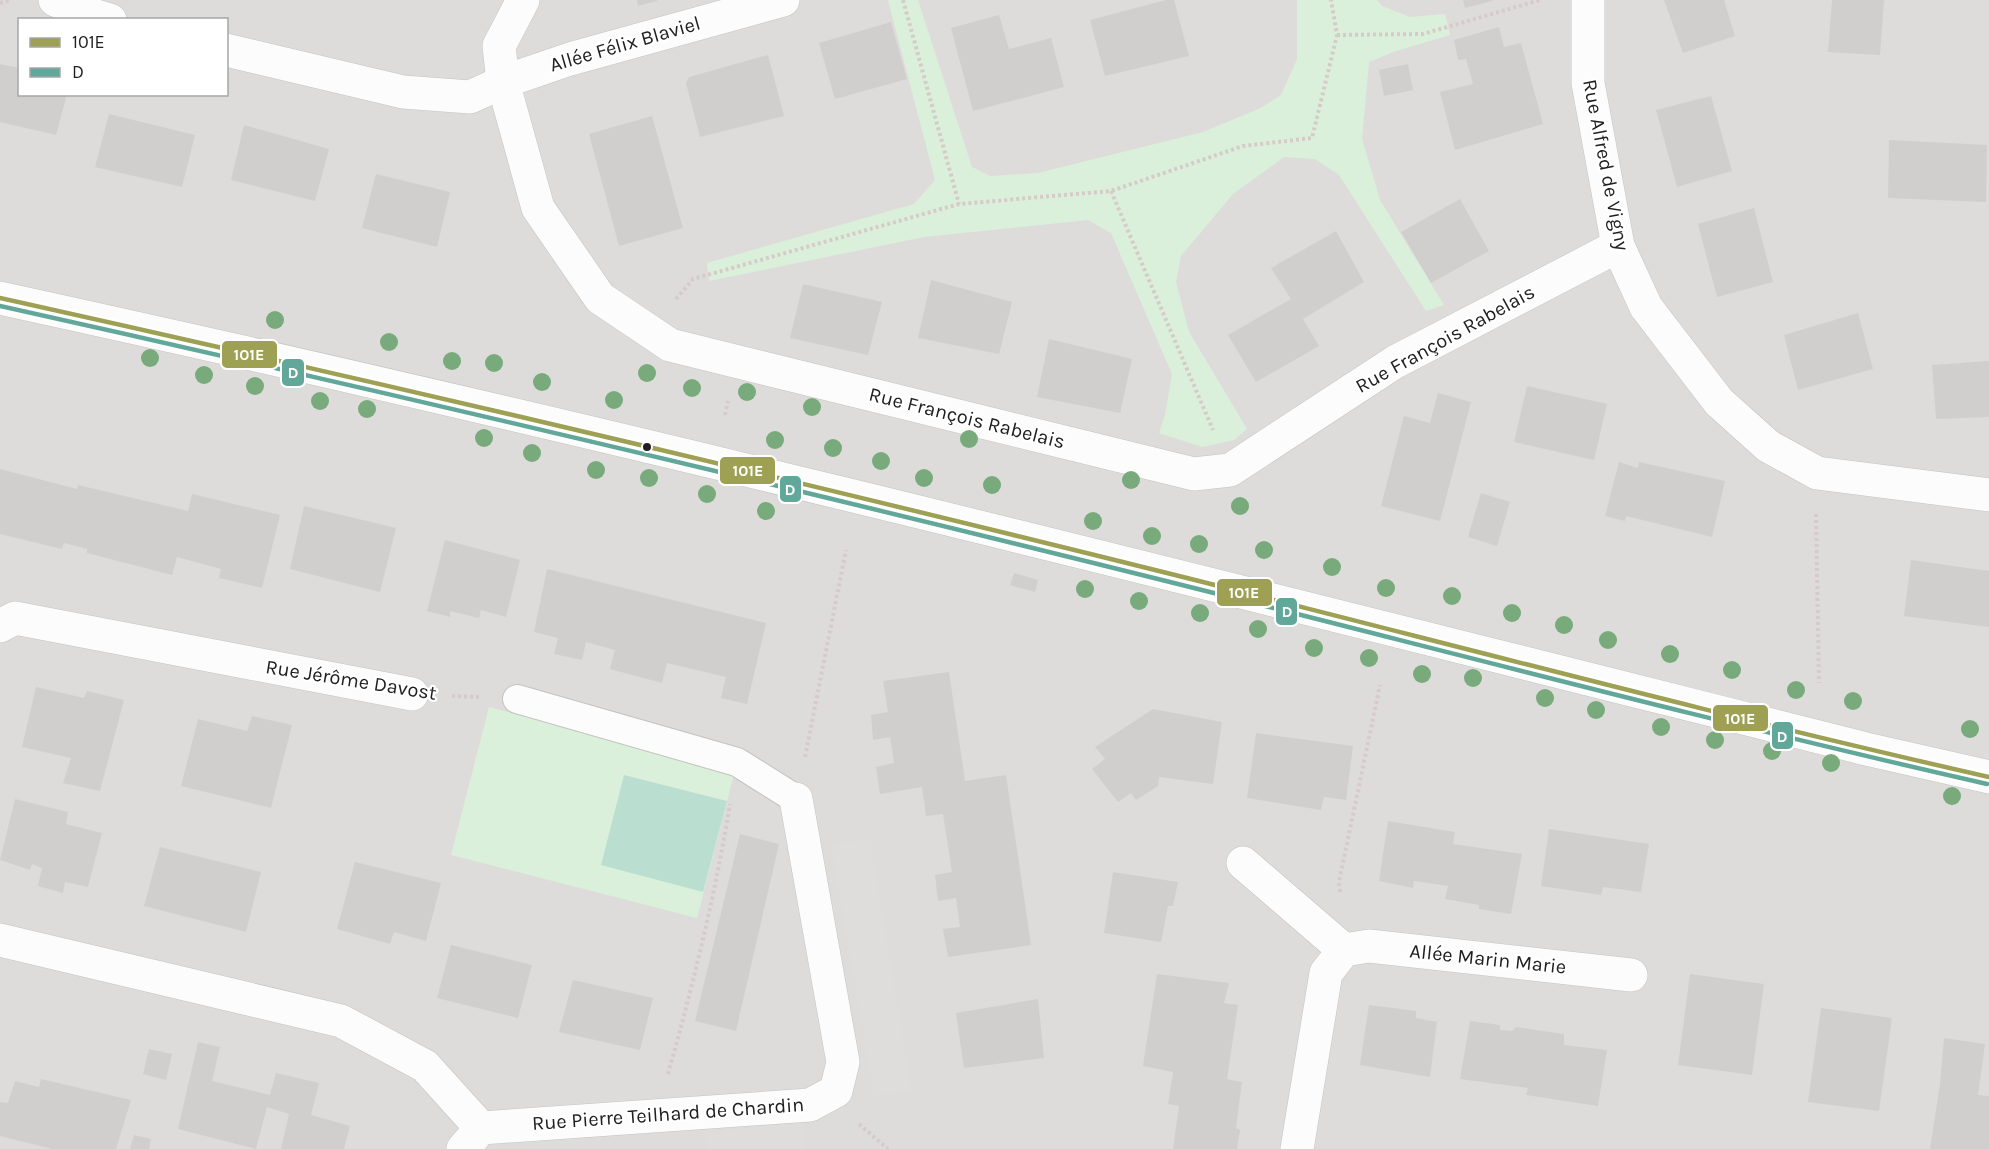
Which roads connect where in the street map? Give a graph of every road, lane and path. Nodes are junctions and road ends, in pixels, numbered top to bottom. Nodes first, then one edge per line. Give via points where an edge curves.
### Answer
1 (10, 0) edge
2 (55, 0) edge
3 (523, 0) edge
4 (783, 0) edge
5 (903, 0) edge
6 (1331, 0) edge
7 (1540, 0) edge
8 (1588, 0) edge
9 (0, 3) edge
10 (103, 18) edge
11 (1337, 35) junction
12 (228, 50) edge
13 (503, 82) junction
14 (1111, 191) junction
15 (959, 204) junction
16 (1618, 246) junction
17 (0, 298) edge
18 (650, 331) junction
19 (1230, 470) junction
20 (1989, 495) edge
21 (1816, 514) dead end
22 (846, 550) dead end
23 (0, 626) edge
24 (1819, 683) dead end
25 (1380, 685) dead end
26 (412, 694) joint
27 (517, 699) joint
28 (737, 762) junction
29 (1989, 777) edge
30 (796, 799) junction
31 (1243, 863) dead end
32 (0, 940) edge
33 (1344, 950) junction
34 (1631, 975) dead end
35 (657, 1116) junction
36 (472, 1138) edge
37 (1297, 1149) edge

1 - 9 path
2 - 10 street
3 - 13 street, Rue François Rabelais via 499,46
4 - 13 street, Allée Félix Blaviel via 570,58
5 - 15 path
6 - 11 path
7 - 11 path via 1423,34
8 - 16 street, Rue Alfred de Vigny via 1588,83
11 - 14 path via 1312,138 1243,146
12 - 13 street, Allée Félix Blaviel via 403,92 470,97
13 - 18 street, Rue François Rabelais via 538,208 600,298
14 - 15 path
14 - 19 path
15 - 18 path via 693,279
16 - 19 street, Rue François Rabelais via 1395,362
16 - 20 street, Rue Alfred de Vigny via 1646,307 1719,402 1768,446 1817,473
17 - 29 street via 634,443
18 - 19 street, Rue François Rabelais via 670,345 1194,474
21 - 24 path
22 - 30 path
23 - 26 street, Rue Jérôme Davost via 15,618
25 - 33 path via 1339,882
26 - 27 path, Rue Jérôme Davost
27 - 28 lane
28 - 30 lane
28 - 35 path via 717,879
30 - 35 street, Rue Pierre Teilhard de Chardin via 843,1062 836,1090 810,1105
31 - 33 street
32 - 36 street via 341,1021 425,1066
33 - 34 street, Allée Marin Marie via 1368,946
33 - 37 street via 1326,973
35 - 36 street, Rue Pierre Teilhard de Chardin

